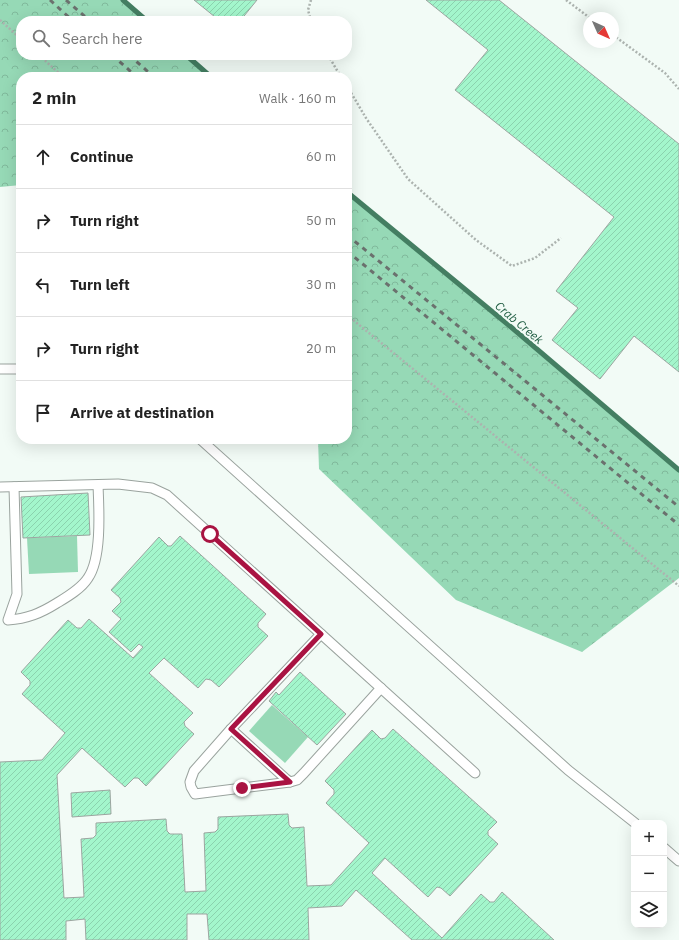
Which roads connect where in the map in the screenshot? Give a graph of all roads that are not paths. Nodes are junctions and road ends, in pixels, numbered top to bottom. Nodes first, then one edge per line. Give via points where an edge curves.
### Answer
1 (0, 369) edge
2 (16, 369) edge
3 (206, 444) edge
4 (98, 485) junction
5 (0, 487) edge
6 (14, 487) junction
7 (321, 634) junction
8 (381, 688) junction
9 (231, 729) junction
10 (475, 773) dead end
11 (290, 782) junction
12 (631, 821) edge
13 (667, 851) edge
14 (679, 861) edge

1 - 2 lane
3 - 12 lane via 568,770
4 - 6 lane
4 - 6 lane via 99,534 89,578 76,590 48,608 28,618 8,620 17,594
4 - 7 lane via 141,486 152,488 167,496
5 - 6 lane
7 - 8 lane
7 - 9 lane
8 - 10 lane
8 - 11 lane via 298,780
9 - 11 lane
9 - 11 lane via 194,771 190,782 195,794
13 - 14 lane

